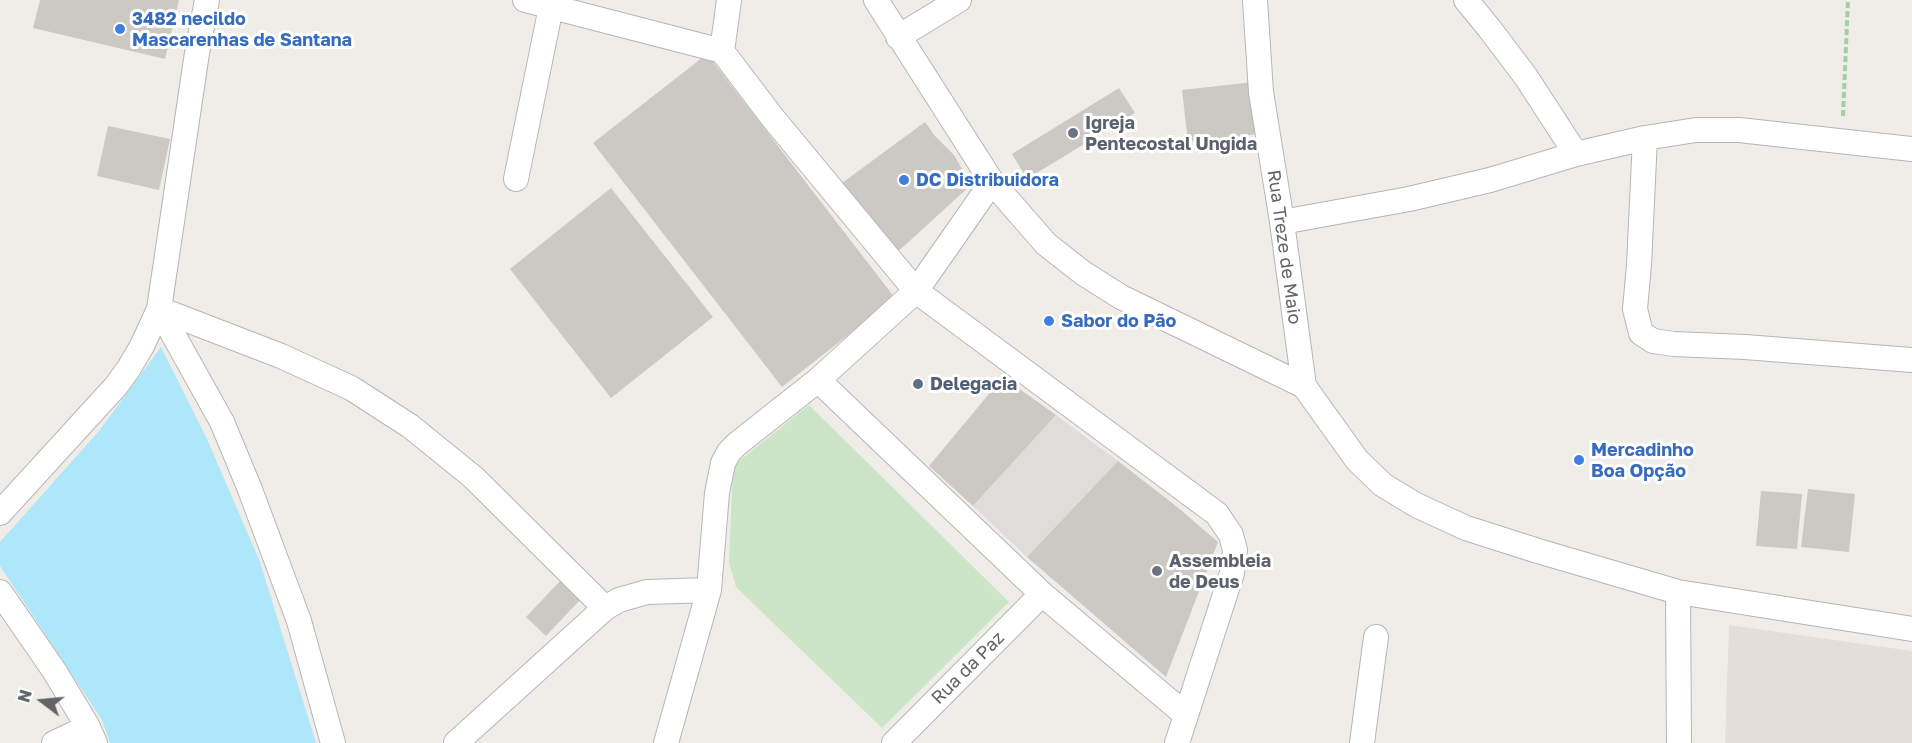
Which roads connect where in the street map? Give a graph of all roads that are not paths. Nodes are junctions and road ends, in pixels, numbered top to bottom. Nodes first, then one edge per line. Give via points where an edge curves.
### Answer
1 (207, 0) edge
2 (525, 0) edge
3 (729, 0) edge
4 (876, 0) edge
5 (959, 0) edge
6 (1255, 0) edge
7 (1466, 0) edge
8 (551, 7) junction
9 (898, 37) junction
10 (722, 51) junction
11 (1645, 138) junction
12 (1912, 149) edge
13 (1576, 154) junction
14 (516, 179) dead end
15 (992, 182) junction
16 (1282, 222) junction
17 (916, 291) junction
18 (159, 309) junction
19 (1912, 360) edge
20 (818, 380) junction
21 (1304, 386) junction
22 (0, 513) edge
23 (709, 590) junction
24 (0, 592) edge
25 (1678, 592) junction
26 (1042, 594) junction
27 (605, 608) junction
28 (1912, 629) edge
29 (1376, 637) dead end
30 (1186, 715) junction
31 (91, 735) edge
32 (54, 743) edge
33 (333, 743) edge
34 (456, 743) edge
35 (666, 743) edge
36 (894, 743) edge
37 (1177, 743) edge
38 (1362, 743) edge
39 (1679, 743) edge

1 - 18 street
2 - 8 street
3 - 10 street
4 - 9 street
5 - 9 street
6 - 16 street, Rua Treze de Maio via 1261,92
7 - 13 street via 1526,77
8 - 10 street
8 - 14 street
9 - 15 street
10 - 17 street
11 - 12 street via 1695,130 1739,130
11 - 13 street
11 - 19 street via 1635,309 1641,333 1653,341 1674,344
13 - 16 street via 1409,200
15 - 17 street
15 - 21 street via 1046,244 1083,273 1121,297
16 - 21 street, Rua Treze de Maio
17 - 20 street
17 - 30 street via 1217,514 1231,535 1235,550 1232,573
18 - 22 street via 142,346 116,386
18 - 27 street via 351,388 410,426 473,477
18 - 33 street via 222,422 249,487 299,621
20 - 23 street via 737,444 723,463
20 - 26 street
21 - 25 street via 1357,460 1383,485 1416,505 1466,528 1538,552
23 - 27 street via 647,592
23 - 35 street
24 - 31 street via 55,672
25 - 28 street
25 - 39 street
26 - 30 street
26 - 36 street, Rua da Paz
27 - 34 street
29 - 38 street
30 - 37 street
31 - 32 street

